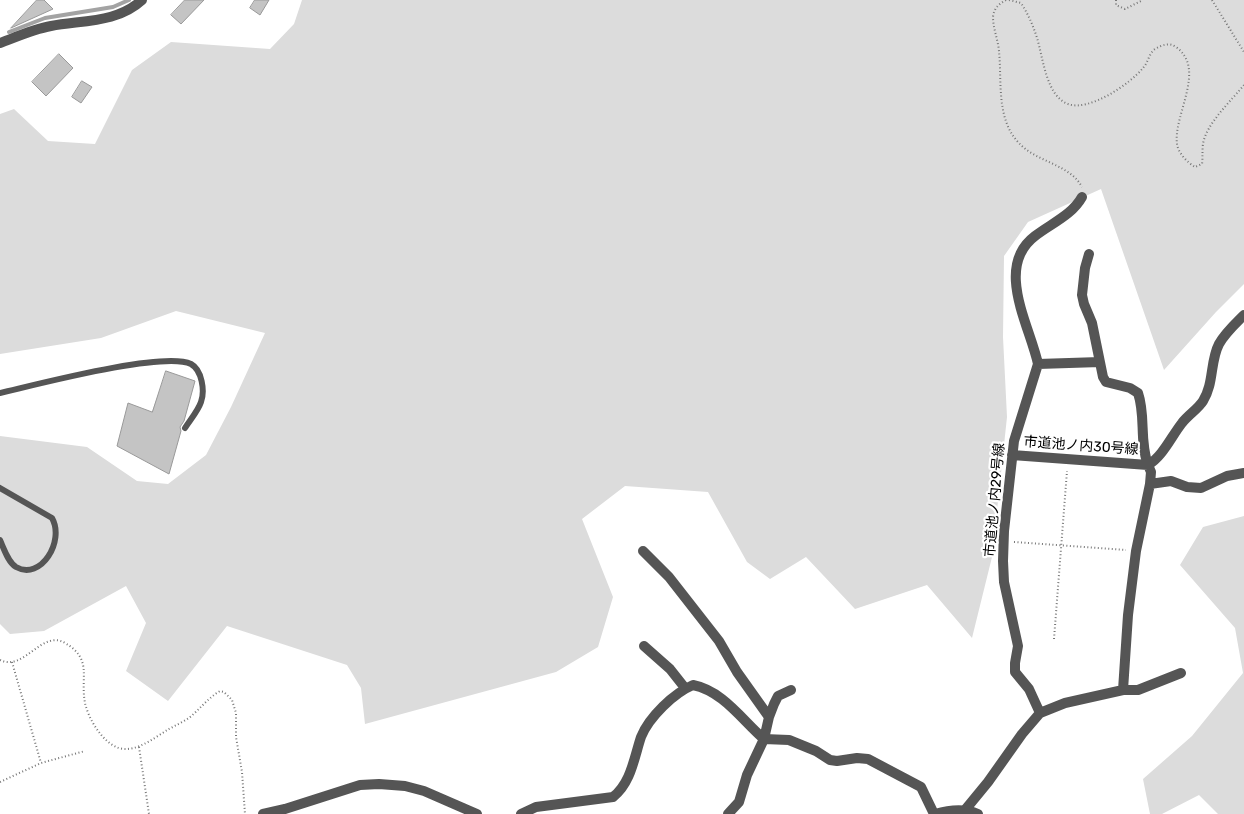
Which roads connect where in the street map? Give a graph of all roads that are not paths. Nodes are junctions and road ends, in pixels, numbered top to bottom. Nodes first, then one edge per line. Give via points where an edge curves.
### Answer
1 (142, 0) edge
2 (0, 43) edge
3 (1082, 196) road end
4 (1089, 254) dead end
5 (1244, 315) edge
6 (1100, 362) junction
7 (1038, 364) junction
8 (0, 393) edge
9 (185, 428) dead end
10 (1012, 455) junction
11 (1148, 465) junction
12 (1244, 473) edge
13 (1150, 484) junction
14 (0, 488) edge
15 (0, 540) edge
16 (643, 551) dead end
17 (644, 646) dead end
18 (1181, 673) dead end
19 (686, 688) junction
20 (790, 690) dead end
21 (1123, 690) junction
22 (1040, 713) junction
23 (769, 717) junction
24 (764, 739) junction
25 (965, 810) junction
26 (263, 814) edge
27 (476, 814) edge
28 (521, 814) edge
29 (728, 814) edge
30 (935, 814) edge
31 (978, 814) edge

1 - 2 street via 118,16 50,26
3 - 7 street via 1067,215 1031,239 1017,264 1018,303
4 - 6 street via 1082,295
5 - 11 street via 1218,346 1204,400 1169,439 1156,460
6 - 7 street
6 - 11 street via 1104,380 1138,393 1142,442
7 - 10 street, 市道池ノ内29号線 via 1016,430
8 - 9 lane via 109,369 181,362 197,369 202,396
10 - 11 street, 市道池ノ内30号線
10 - 22 street, 市道池ノ内29号線 via 1004,542 1004,582 1018,646 1015,672 1029,689
11 - 13 street
12 - 13 street via 1227,476 1201,488 1171,481
13 - 21 street via 1136,551
14 - 15 lane via 52,518 56,538 54,548 45,561 32,569 17,567 11,562
16 - 23 street via 669,577 719,640
17 - 19 street
18 - 21 street via 1138,690
19 - 24 street via 693,684 709,690
19 - 28 street via 650,722 642,735 632,769 613,797 536,807
20 - 23 street via 778,696
21 - 22 street via 1065,703
22 - 25 street
23 - 24 street
24 - 29 street via 747,775 740,802
24 - 30 street via 789,740 830,760 868,759 921,787
25 - 30 street
25 - 31 street
26 - 27 street via 360,785 379,784 424,791

